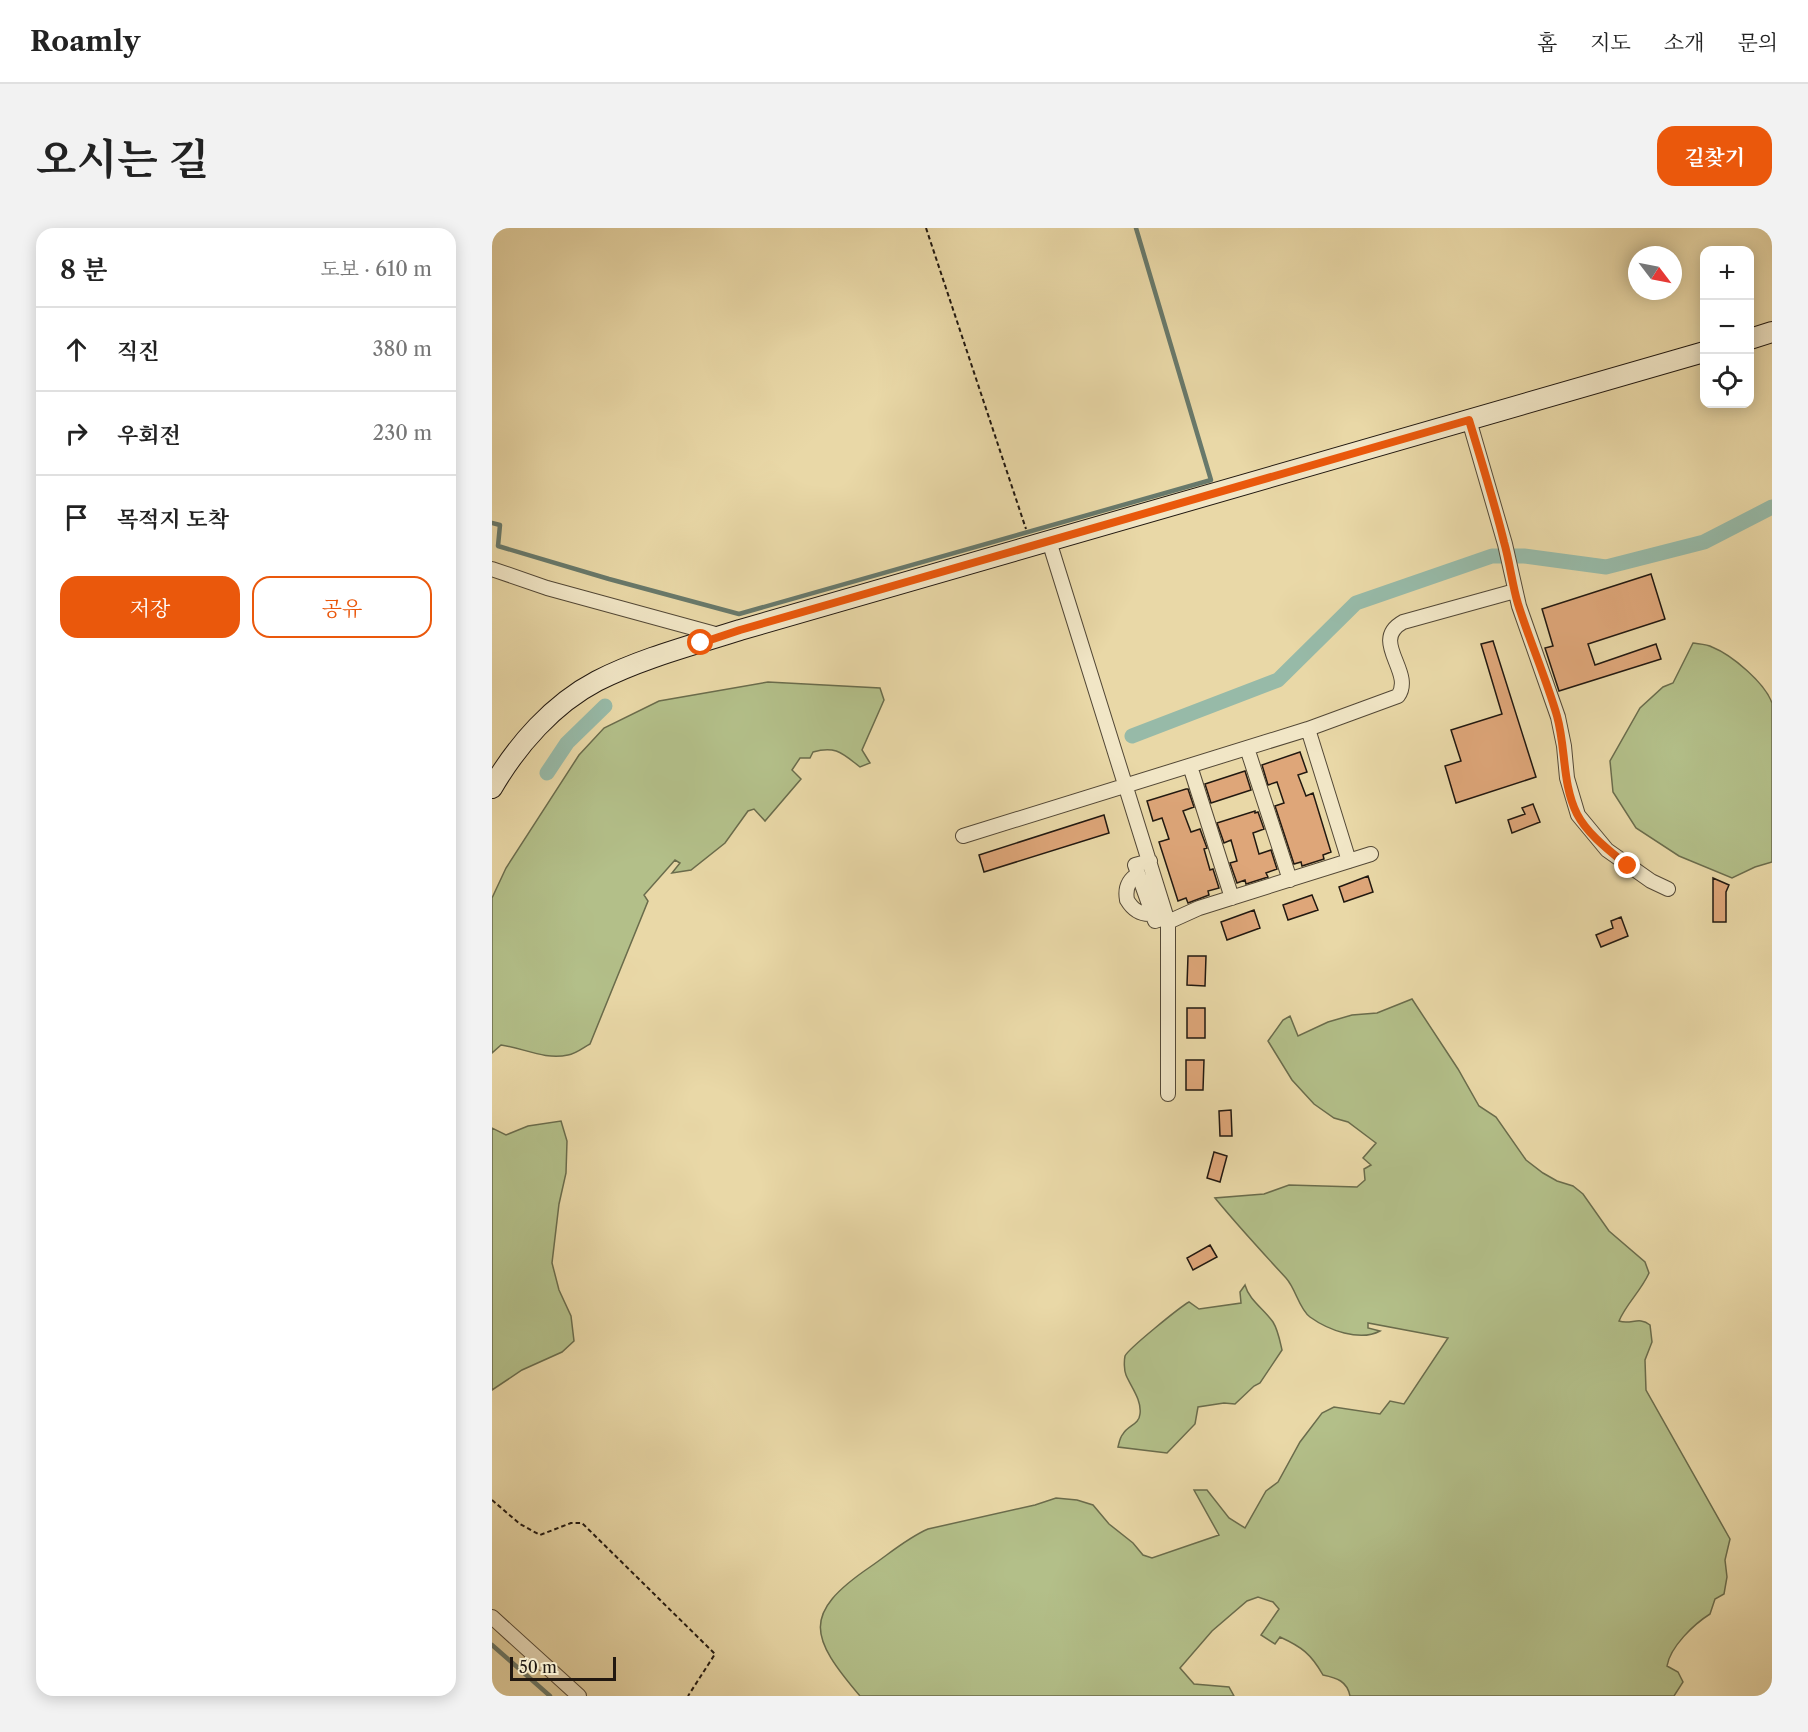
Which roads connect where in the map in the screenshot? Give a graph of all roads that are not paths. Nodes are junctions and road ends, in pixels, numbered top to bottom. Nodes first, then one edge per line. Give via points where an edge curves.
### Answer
1 (1772, 332) edge
2 (1754, 337) edge
3 (1700, 353) edge
4 (1469, 420) junction
5 (1040, 543) junction
6 (492, 569) edge
7 (1515, 591) junction
8 (722, 636) junction
9 (1308, 729) junction
10 (1247, 748) junction
11 (1190, 766) junction
12 (1126, 786) junction
13 (492, 788) edge
14 (963, 836) dead end
15 (1371, 854) dead end
16 (1150, 861) junction
17 (1349, 861) junction
18 (1290, 880) junction
19 (1668, 889) dead end
20 (1232, 898) junction
21 (1168, 920) junction
22 (1168, 1094) dead end
23 (492, 1617) edge
24 (579, 1696) edge

1 - 2 street
3 - 4 street
4 - 5 street
4 - 7 street
5 - 8 street
5 - 12 street
6 - 8 street via 546,588
7 - 9 street via 1393,628 1389,637 1401,682 1398,696
7 - 19 street via 1558,717 1567,778 1578,815 1607,849
8 - 13 street via 630,666 577,693 549,715 518,749
9 - 10 street
9 - 17 street
10 - 11 street
10 - 18 street
11 - 12 street
11 - 20 street
12 - 14 street
12 - 16 street
15 - 17 street
16 - 21 street
16 - 21 street via 1135,865 1138,874 1127,886 1127,900 1137,912 1152,914 1155,921
17 - 18 street
18 - 20 street
20 - 21 street
21 - 22 street
23 - 24 street

